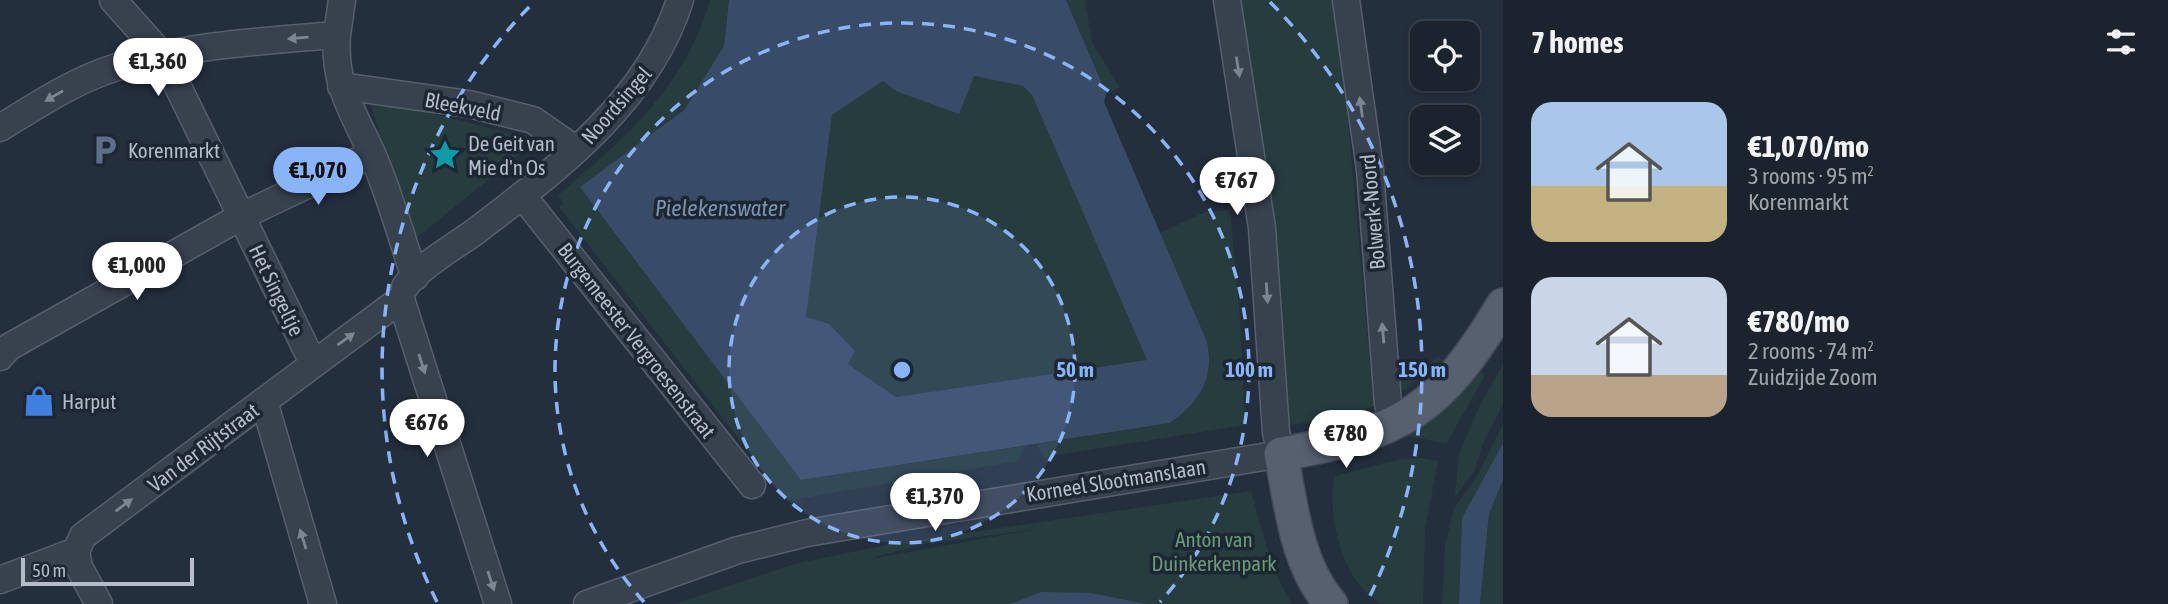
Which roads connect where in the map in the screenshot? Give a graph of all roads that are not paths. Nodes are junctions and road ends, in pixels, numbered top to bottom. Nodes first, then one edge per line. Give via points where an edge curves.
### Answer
1 (113, 0) edge
2 (342, 0) edge
3 (680, 0) edge
4 (1227, 0) edge
5 (1346, 0) edge
6 (337, 35) junction
7 (163, 56) junction
8 (341, 86) junction
9 (0, 128) edge
10 (576, 150) junction
11 (372, 154) junction
12 (522, 195) junction
13 (242, 216) junction
14 (408, 288) junction
15 (1503, 305) edge
16 (3, 346) edge
17 (313, 363) junction
18 (264, 401) junction
19 (1394, 425) junction
20 (1281, 454) junction
21 (752, 485) dead end
22 (76, 551) junction
23 (0, 580) edge
24 (99, 604) edge
25 (323, 604) edge
26 (498, 604) edge
27 (587, 604) edge
28 (1331, 604) edge

1 - 7 street
2 - 6 street
3 - 10 street, Noordsingel via 652,65
4 -> 20 street via 1262,228
19 -> 5 street, Bolwerk-Noord via 1388,404 1370,170
6 -> 7 street
6 - 8 street via 335,61
7 -> 9 street via 113,68 59,92
7 - 13 street
8 - 10 street, Bleekveld via 468,104 533,120
8 - 11 street
10 - 12 street, Noordsingel
11 - 13 street
11 - 14 street
12 - 14 street, Noordsingel
12 - 21 street, Burgemeester Vergroesenstraat
13 - 16 street
13 - 17 street, Het Singeltje
17 -> 14 street, Van der Rijtstraat
14 -> 26 street
15 - 19 main road via 1454,380
17 - 18 street, Van der Rijtstraat
22 -> 18 street, Van der Rijtstraat via 83,536
25 -> 18 street
19 - 20 main road via 1344,443
20 - 27 street, Korneel Slootmanslaan via 807,533 727,554
20 - 28 main road via 1302,550 1312,577
22 - 23 street
22 - 24 street via 79,567

